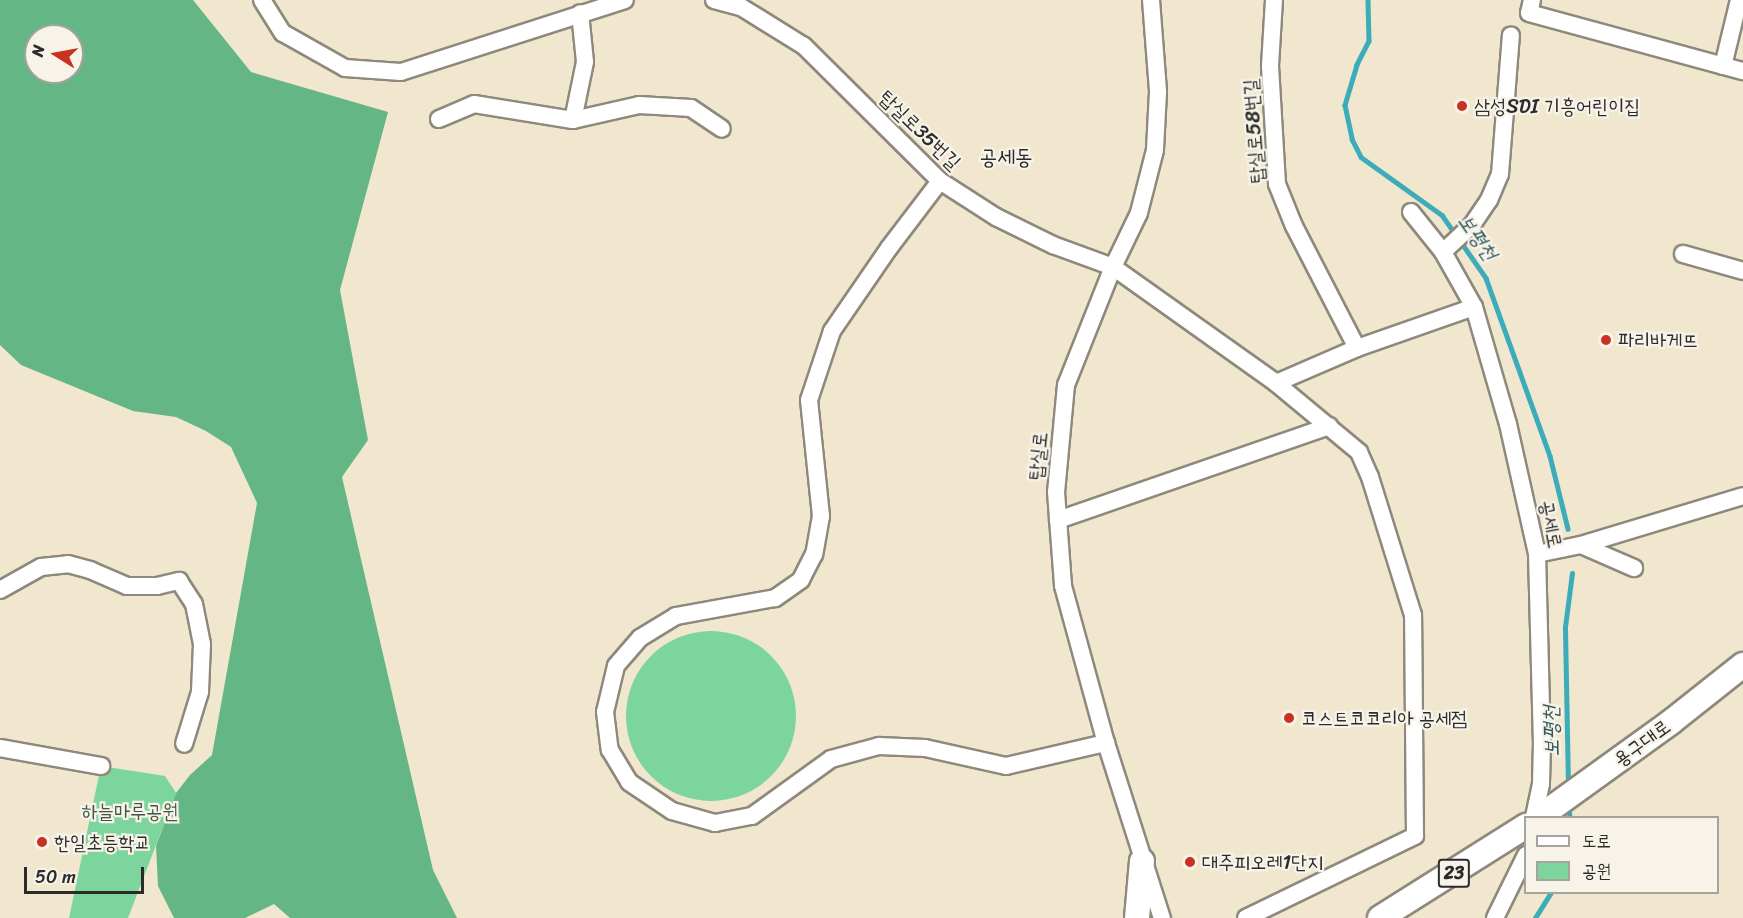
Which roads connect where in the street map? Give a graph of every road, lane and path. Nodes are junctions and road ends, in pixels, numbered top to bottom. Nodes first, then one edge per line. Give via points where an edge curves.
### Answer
1 (262, 0) edge
2 (625, 0) edge
3 (714, 0) edge
4 (1151, 0) edge
5 (1274, 0) edge
6 (1532, 0) edge
7 (1739, 0) edge
8 (580, 13) junction
9 (1511, 35) dead end
10 (1723, 66) junction
11 (1743, 71) edge
12 (439, 119) dead end
13 (573, 120) junction
14 (722, 129) dead end
15 (940, 181) junction
16 (1411, 212) dead end
17 (1443, 252) junction
18 (1683, 254) dead end
19 (1113, 267) junction
20 (1743, 271) edge
21 (1474, 307) junction
22 (1357, 348) junction
23 (1276, 383) junction
24 (1329, 426) junction
25 (1743, 496) edge
26 (1058, 520) junction
27 (1581, 545) junction
28 (1537, 554) junction
29 (1634, 568) dead end
30 (0, 590) edge
31 (1743, 665) edge
32 (1106, 743) junction
33 (184, 744) dead end
34 (0, 748) edge
35 (101, 766) dead end
36 (1536, 816) edge
37 (1539, 816) edge
38 (1524, 827) edge
39 (1524, 859) edge
40 (1142, 861) junction
41 (1137, 918) edge
42 (1162, 918) edge
43 (1246, 918) edge
44 (1380, 918) edge
45 (1495, 918) edge

1 - 8 street via 283,33 345,68 401,72
2 - 8 street
3 - 15 street, 탑실로35번길 via 741,7 804,46
4 - 19 street, 탑실로 via 1158,92 1155,150 1139,213
5 - 22 street, 탑실로58번길 via 1270,66 1277,184 1294,226
6 - 10 street via 1529,13
7 - 10 street
8 - 13 street via 585,62
9 - 17 street via 1500,174 1473,225
10 - 11 street
12 - 13 street via 474,104
13 - 14 street via 639,105 681,107 692,108
15 - 19 street, 탑실로35번길 via 1053,245
15 - 32 street via 832,331 809,400 821,516 814,554 801,580 775,598 676,616 640,638 616,666 605,712 610,750 629,782 672,811 715,823 752,816 831,759 879,746 925,748 1006,766
16 - 17 street, 공세로
17 - 21 street, 공세로
18 - 20 street
19 - 23 street, 탑실로35번길
19 - 26 street, 탑실로 via 1066,385 1056,492
21 - 22 street
21 - 28 street, 공세로 via 1508,424
22 - 23 street
23 - 24 street, 탑실로35번길
24 - 26 street
24 - 43 street, 탑실로35번길 via 1359,452 1413,615 1416,836
25 - 27 street
26 - 32 street, 탑실로 via 1063,586
27 - 28 street
27 - 29 street
28 - 36 street, 공세로 via 1542,742
30 - 33 street via 41,567 68,564 127,586 179,581 194,604 202,644 200,692
31 - 37 highway, 용구대로 via 1671,722
32 - 40 street, 탑실로
34 - 35 street
38 - 44 highway, 23
39 - 45 street
40 - 41 highway
40 - 42 street, 탑실로

